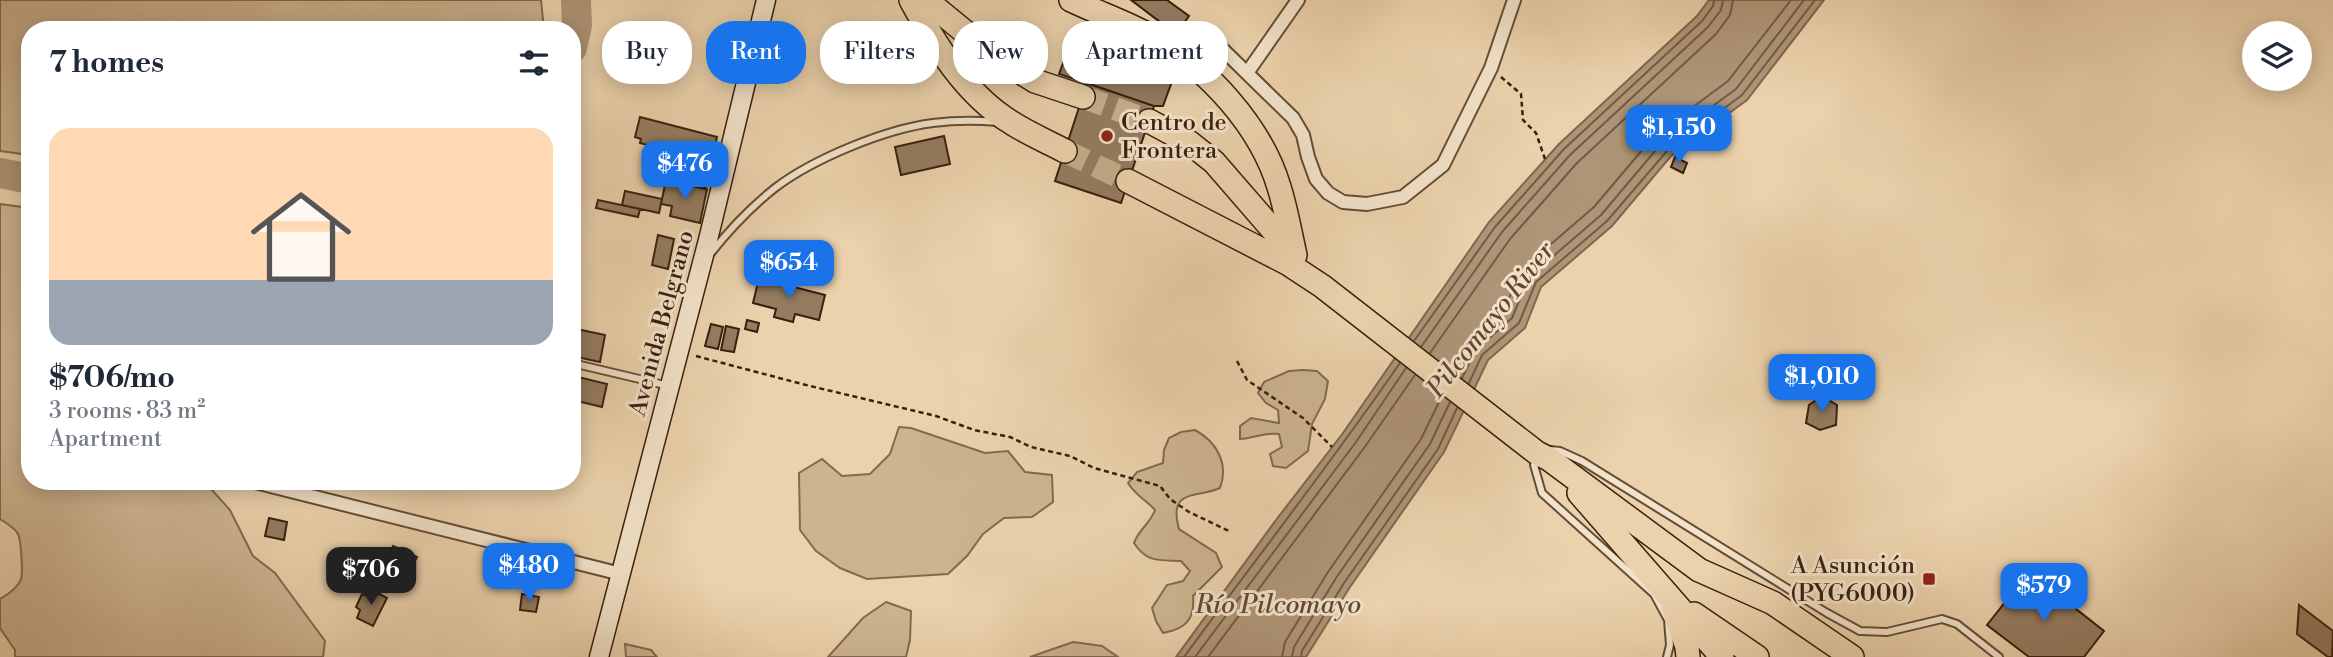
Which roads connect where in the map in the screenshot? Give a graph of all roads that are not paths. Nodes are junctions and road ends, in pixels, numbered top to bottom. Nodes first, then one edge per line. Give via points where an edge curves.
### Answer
1 (766, 0) edge
2 (911, 0) edge
3 (926, 0) edge
4 (1071, 0) edge
5 (1298, 0) edge
6 (1514, 0) edge
7 (1228, 55) edge
8 (1247, 73) junction
9 (1083, 97) tunnel mouth
10 (1149, 121) tunnel mouth
11 (1011, 122) junction
12 (1065, 151) tunnel mouth
13 (1128, 181) tunnel mouth
14 (1295, 255) junction
15 (703, 262) junction
16 (1322, 286) junction
17 (581, 365) edge
18 (670, 386) junction
19 (1543, 456) junction
20 (287, 490) edge
21 (621, 574) junction
22 (1671, 599) junction
23 (599, 657) edge
24 (1667, 657) edge
25 (1688, 657) edge
26 (1702, 657) edge
27 (1722, 657) edge
28 (1757, 657) edge
29 (1852, 657) edge
30 (1999, 657) edge

1 - 15 street, Avenida Belgrano
2 - 11 highway via 971,90
3 - 9 highway via 993,55 1035,82
4 - 14 highway via 1155,38 1203,74 1233,105 1259,141 1279,186
5 - 8 street
6 - 8 street via 1490,68 1443,165 1403,197 1367,204 1343,202 1328,193 1316,179 1293,118
7 - 8 street
10 - 14 highway via 1214,162
11 - 12 highway
11 - 15 lane via 931,123 890,133 825,159 776,188 732,226
13 - 16 highway via 1287,263
14 - 16 highway
15 - 18 street, Avenida Belgrano
16 - 19 highway
17 - 18 lane
18 - 21 street, Avenida Belgrano
19 - 22 highway
19 - 24 lane via 1534,465 1542,493 1654,594 1668,620
19 - 29 highway via 1699,570 1773,603
19 - 30 lane via 1546,449 1582,461 1860,631 1887,632 1942,619 1957,624
20 - 21 street
21 - 23 street, Avenida Belgrano
22 - 25 highway
22 - 26 highway
22 - 27 highway
22 - 28 highway

